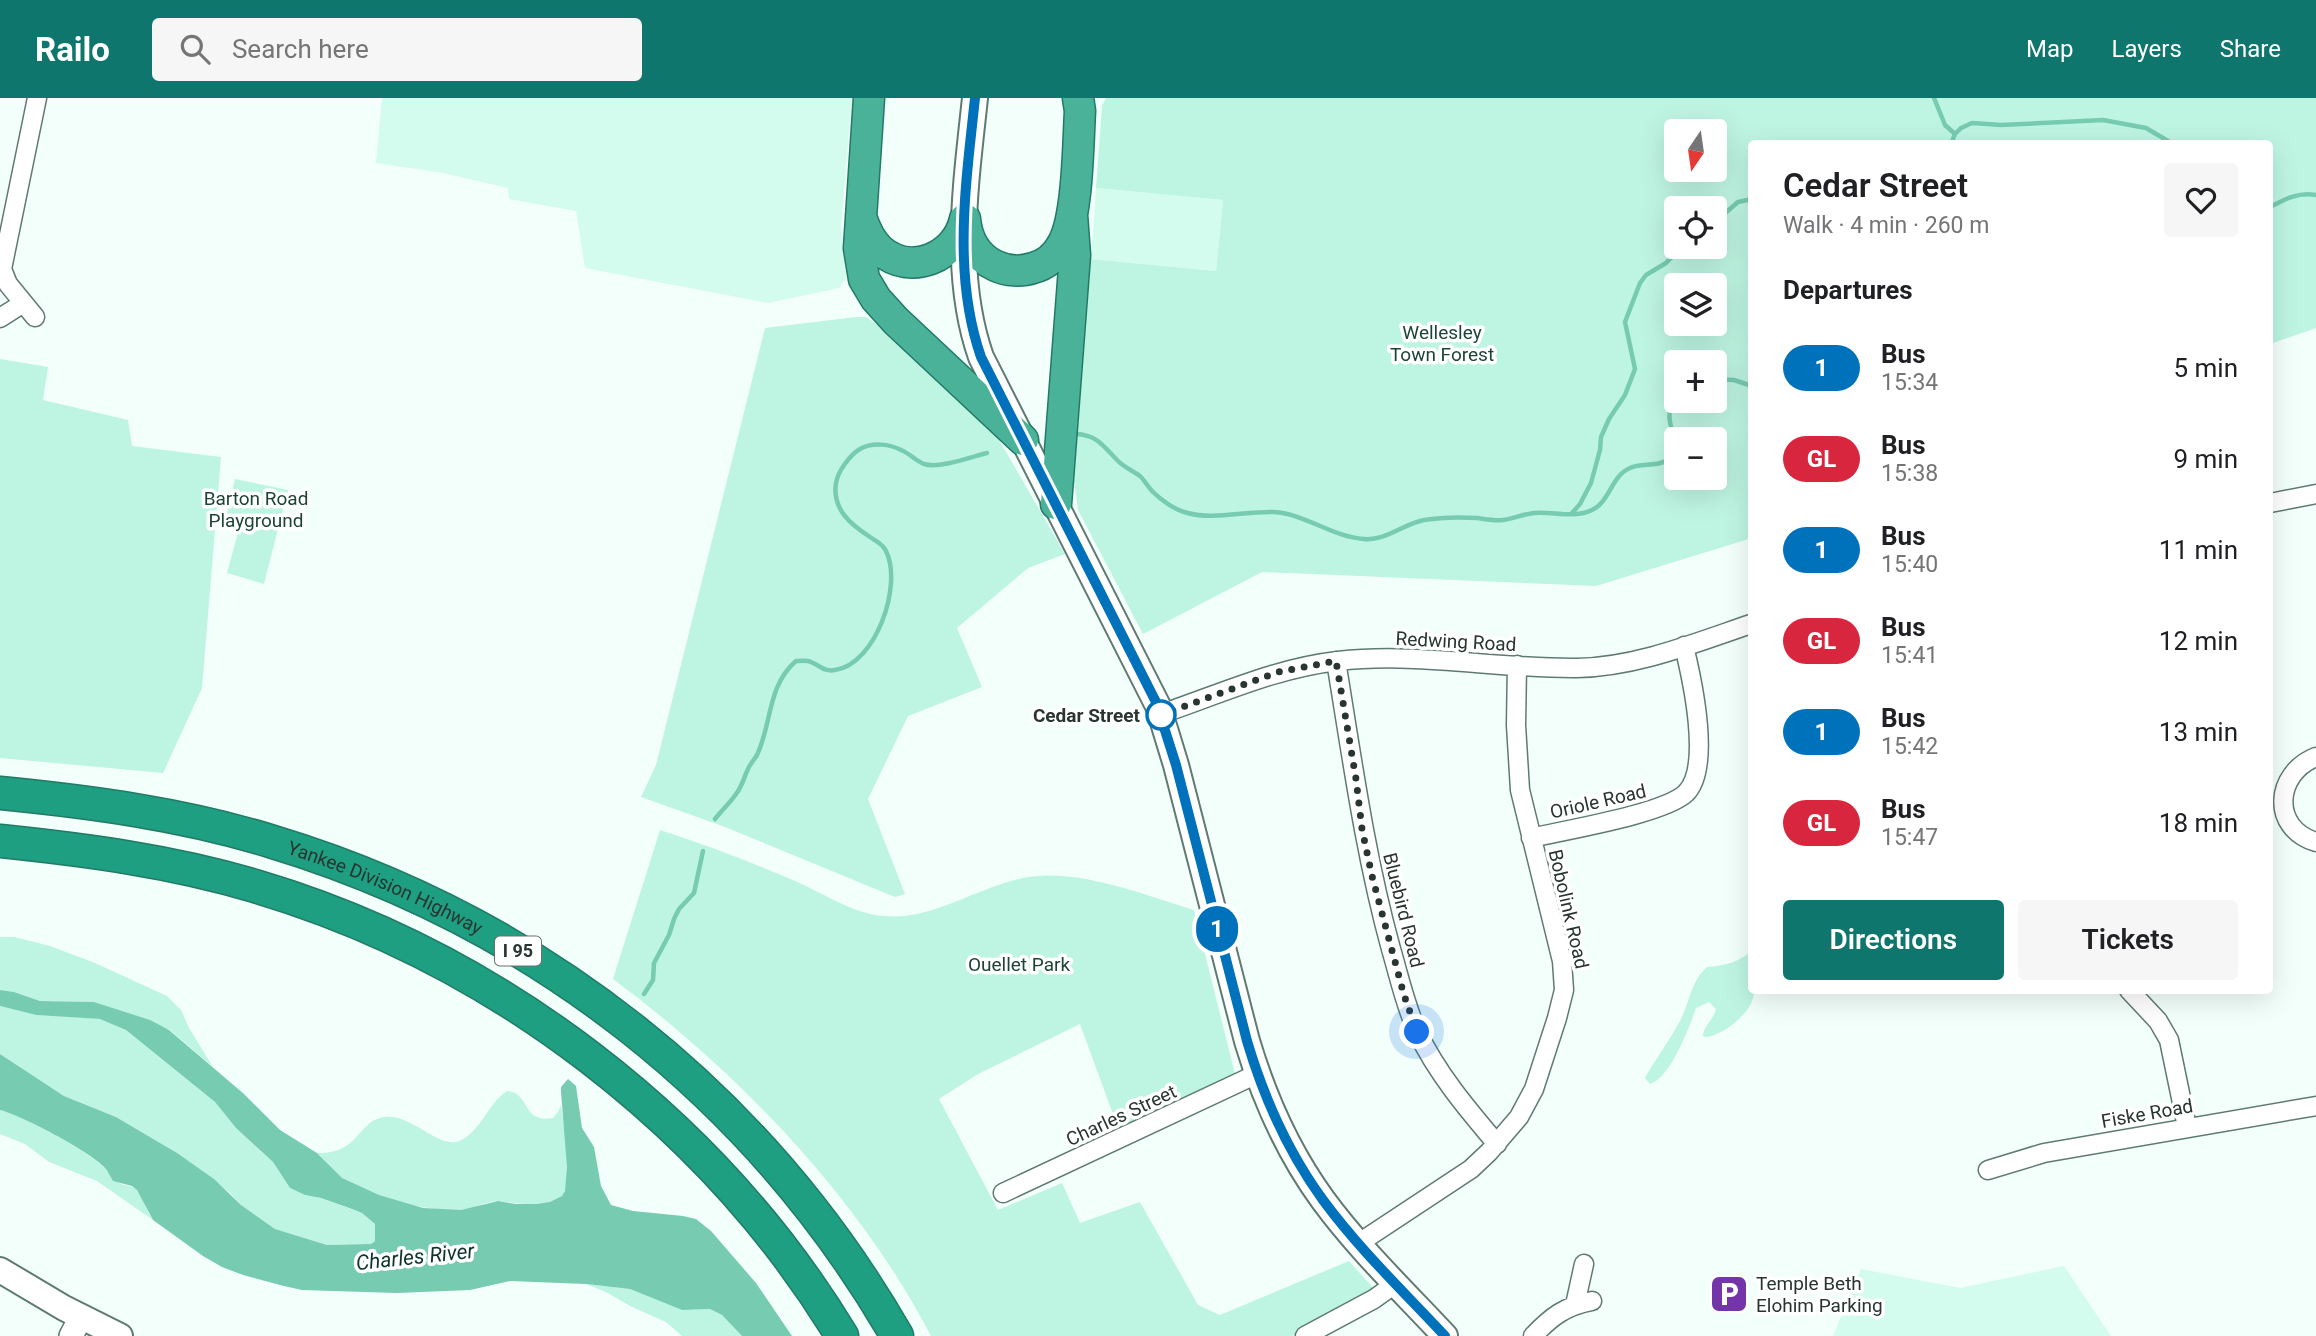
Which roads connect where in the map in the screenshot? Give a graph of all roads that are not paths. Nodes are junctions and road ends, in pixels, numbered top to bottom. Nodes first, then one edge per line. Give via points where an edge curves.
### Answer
1 (37, 98) edge
2 (869, 98) edge
3 (975, 98) edge
4 (1082, 102) edge
5 (1072, 215) junction
6 (861, 217) junction
7 (965, 219) junction
8 (0, 318) edge
9 (1023, 440) junction
10 (2316, 494) edge
11 (2273, 502) edge
12 (1056, 504) junction
13 (1748, 625) edge
14 (1684, 646) junction
15 (1336, 661) junction
16 (1517, 665) junction
17 (1161, 714) junction
18 (2316, 757) edge
19 (0, 793) edge
20 (1531, 838) junction
21 (0, 841) edge
22 (2316, 842) edge
23 (2133, 994) edge
24 (1257, 1074) junction
25 (2316, 1106) edge
26 (2187, 1127) junction
27 (1497, 1144) junction
28 (1988, 1170) dead end
29 (1003, 1193) dead end
30 (1359, 1243) junction
31 (1584, 1264) dead end
32 (0, 1269) edge
33 (1395, 1284) junction
34 (76, 1326) edge
35 (120, 1336) edge
36 (842, 1336) edge
37 (897, 1336) edge
38 (1305, 1336) edge
39 (1445, 1336) edge
40 (1533, 1336) edge

1 - 8 street via 3,263 8,284 28,311
2 - 6 highway
3 - 7 main road
4 - 5 highway
5 - 7 highway via 1055,255 1023,271 1001,268 979,254 968,237
5 - 12 highway via 1075,255
6 - 7 highway via 867,234 882,251 909,262 928,261 946,252 959,237
6 - 9 highway via 859,258 870,289 896,321
7 - 9 main road via 965,284 973,332
9 - 12 main road
10 - 11 street
12 - 17 main road
13 - 14 street, Redwing Road
14 - 16 street, Redwing Road via 1618,664
14 - 20 street, Oriole Road via 1695,695 1698,749 1698,772 1687,792 1666,806
15 - 16 street, Redwing Road via 1380,658
15 - 17 street, Redwing Road via 1278,672
15 - 27 street, Bluebird Road via 1362,829 1404,995 1417,1032 1437,1065
16 - 20 street, Bobolink Road via 1520,790
17 - 24 main road
18 - 22 street via 2292,772 2283,797 2289,822
19 - 37 highway, Yankee Division Highway / I 95 via 138,810 270,840 397,888 530,957 641,1035 750,1136 821,1220
20 - 27 street, Bobolink Road via 1562,961 1564,990 1534,1089 1520,1117
21 - 36 highway, I 95 via 126,856 256,886 355,921 474,981 584,1054 685,1140 773,1239
23 - 26 street via 2169,1040
24 - 29 street, Charles Street
24 - 30 main road via 1301,1166
25 - 26 street, Fiske Road
26 - 28 street, Fiske Road via 2044,1153
27 - 30 street, Bobolink Road via 1471,1169
30 - 33 main road
31 - 40 street via 1584,1303 1555,1314
32 - 34 main road
33 - 38 street
33 - 39 main road
34 - 35 main road

